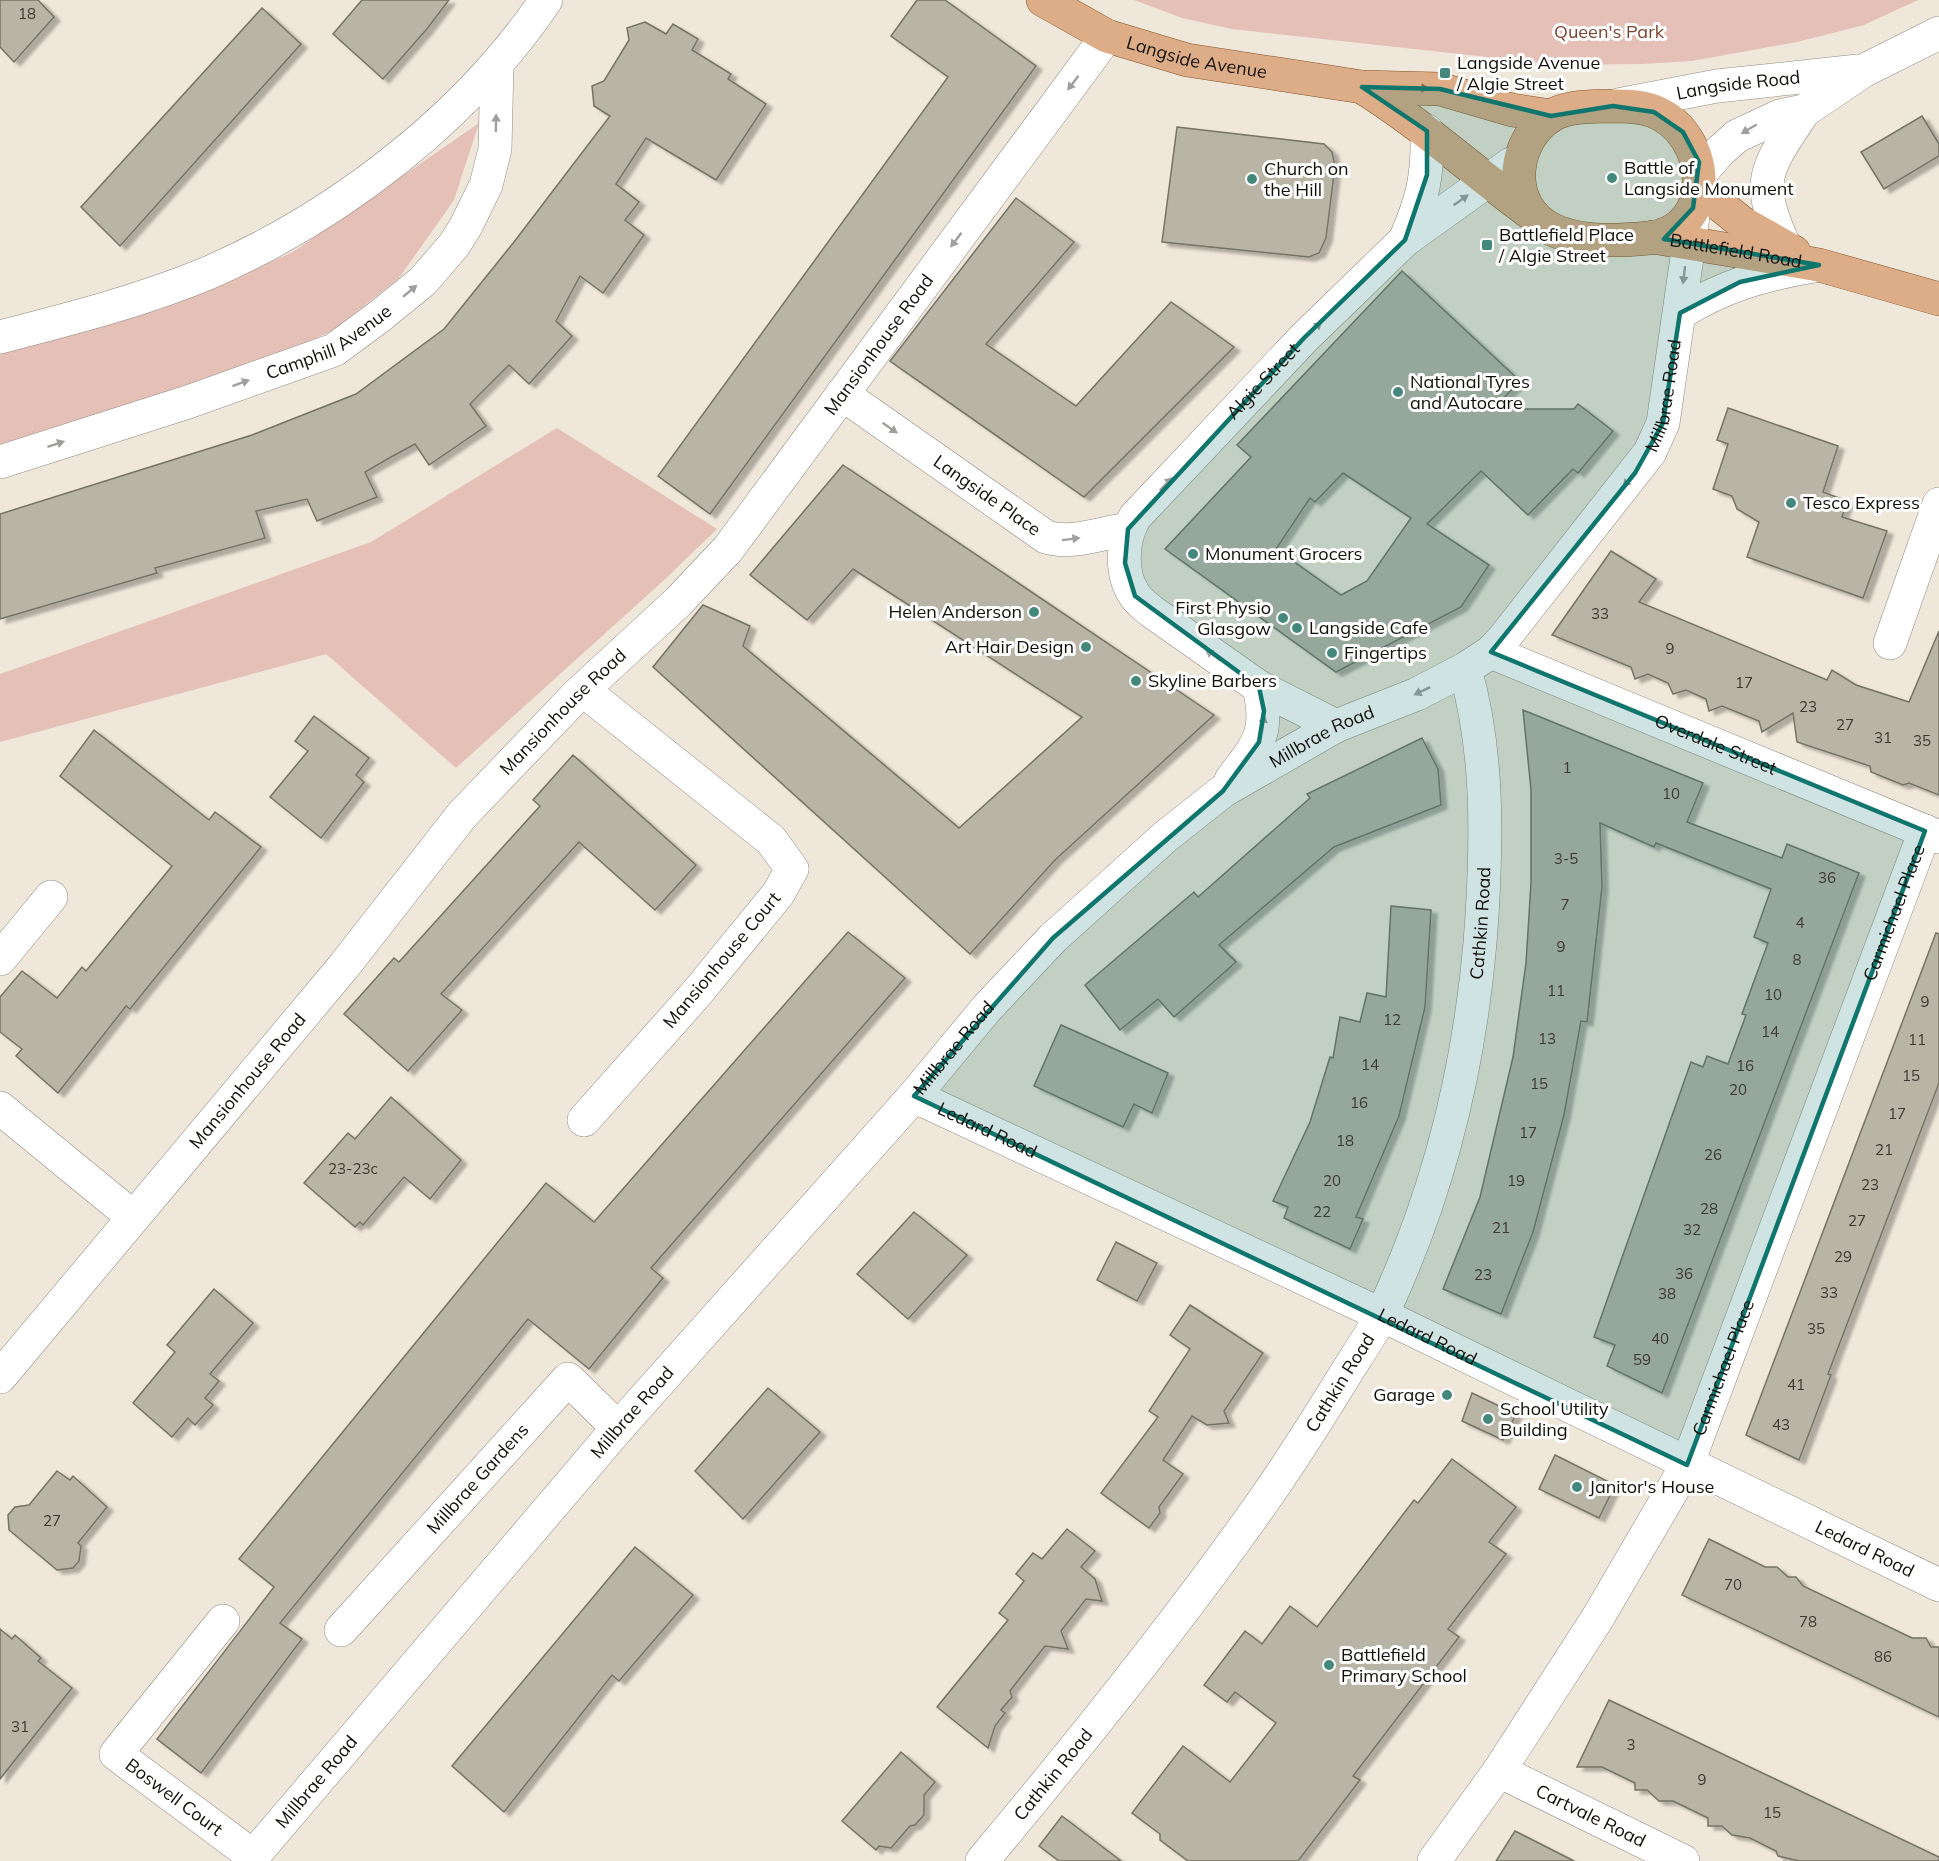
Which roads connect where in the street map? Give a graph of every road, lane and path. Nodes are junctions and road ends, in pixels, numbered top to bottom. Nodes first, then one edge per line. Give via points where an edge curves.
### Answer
1 (546, 0) edge
2 (1043, 0) edge
3 (1939, 33) edge
4 (1107, 36) junction
5 (497, 64) junction
6 (1863, 71) junction
7 (1362, 87) junction
8 (1613, 106) junction
9 (1804, 111) junction
10 (1551, 116) junction
11 (1426, 131) junction
12 (1520, 158) junction
13 (1488, 182) junction
14 (1698, 186) junction
15 (1533, 215) junction
16 (1653, 237) junction
17 (1405, 240) junction
18 (1688, 242) junction
19 (1785, 247) junction
20 (1819, 265) junction
21 (1939, 299) edge
22 (1680, 313) junction
23 (0, 337) edge
24 (842, 394) junction
25 (0, 462) edge
26 (1939, 504) edge
27 (1128, 529) junction
28 (1890, 644) dead end
29 (1478, 660) junction
30 (1259, 687) junction
31 (583, 690) junction
32 (1336, 726) junction
33 (1223, 791) junction
34 (1932, 834) edge
35 (51, 897) dead end
36 (0, 959) edge
37 (914, 1096) junction
38 (0, 1108) edge
39 (584, 1120) dead end
40 (133, 1217) junction
41 (1382, 1315) junction
42 (0, 1377) edge
43 (618, 1428) junction
44 (1687, 1465) junction
45 (1939, 1585) edge
46 (223, 1620) dead end
47 (341, 1630) dead end
48 (1499, 1771) junction
49 (251, 1858) edge
50 (982, 1861) edge
51 (1434, 1861) edge
52 (1683, 1861) edge

1 - 5 street
2 - 4 main road, Langside Avenue
3 - 6 street, Langside Road
4 - 7 main road, Langside Avenue via 1187,60
4 -> 24 street, Mansionhouse Road
5 - 23 street via 384,169 278,239 208,273 132,301
25 -> 5 street, Camphill Avenue via 334,350 380,316 423,281 454,245 486,185 495,149
6 - 8 street, Langside Road via 1717,86
6 - 9 street, Langside Road
7 -> 10 main road, Langside Avenue via 1440,89 1512,110
7 - 11 main road, Langside Avenue
8 - 10 main road via 1571,109
8 - 14 main road via 1645,109 1671,121 1683,132 1693,148
9 -> 14 street, Langside Road via 1780,116 1737,136 1719,152
9 - 19 street via 1769,166 1765,183 1772,219
10 - 12 main road via 1538,127
11 - 13 main road, Langside Avenue
11 - 17 street, Algie Street via 1427,175 1421,203
12 - 13 street, Algie Street
12 - 15 main road via 1520,195
13 - 15 main road, Langside Avenue
17 -> 13 street, Algie Street
14 - 16 main road via 1686,219 1677,228
14 - 18 street, Millbrae Road
14 - 19 main road, Battlefield Road via 1741,222
15 - 16 main road via 1544,225 1578,237
16 - 18 main road, Battlefield Road
27 -> 17 street, Algie Street via 1134,517 1304,338
18 - 20 main road, Battlefield Road
18 -> 22 street, Millbrae Road
19 - 20 main road, Battlefield Road
20 - 21 main road, Battlefield Road
20 - 22 street via 1740,282 1708,295
22 -> 29 street, Millbrae Road via 1663,423 1650,452
24 -> 27 street, Langside Place via 1046,537 1070,540
24 - 31 street, Mansionhouse Road via 728,549 678,602
26 - 28 street
30 -> 27 street via 1134,596 1125,563
29 -> 32 street, Millbrae Road via 1417,694
29 - 34 street, Overdale Street
29 - 41 street, Cathkin Road via 1484,883 1474,1000 1452,1125 1417,1233
30 - 32 street
33 -> 30 street via 1259,742 1264,711
31 - 39 street, Mansionhouse Court via 771,840 792,869 778,894 696,994
31 - 40 street, Mansionhouse Road via 462,815 344,966
32 - 33 street, Millbrae Road
33 - 37 street, Millbrae Road via 1165,837 1053,938 987,1008
34 - 44 street, Carmichael Place
35 - 36 street
37 - 41 street, Ledard Road
37 - 43 street, Millbrae Road
38 - 40 street
40 - 42 street, Mansionhouse Road
41 - 44 street, Ledard Road
41 - 50 street, Cathkin Road via 1299,1450 1203,1586
43 - 47 street, Millbrae Gardens via 568,1379
43 - 49 street, Millbrae Road
44 - 45 street, Ledard Road
44 - 48 street, Carmichael Place via 1597,1619
46 - 49 street, Boswell Court via 116,1754
48 - 51 street, Carmichael Place
48 - 52 street, Cartvale Road

